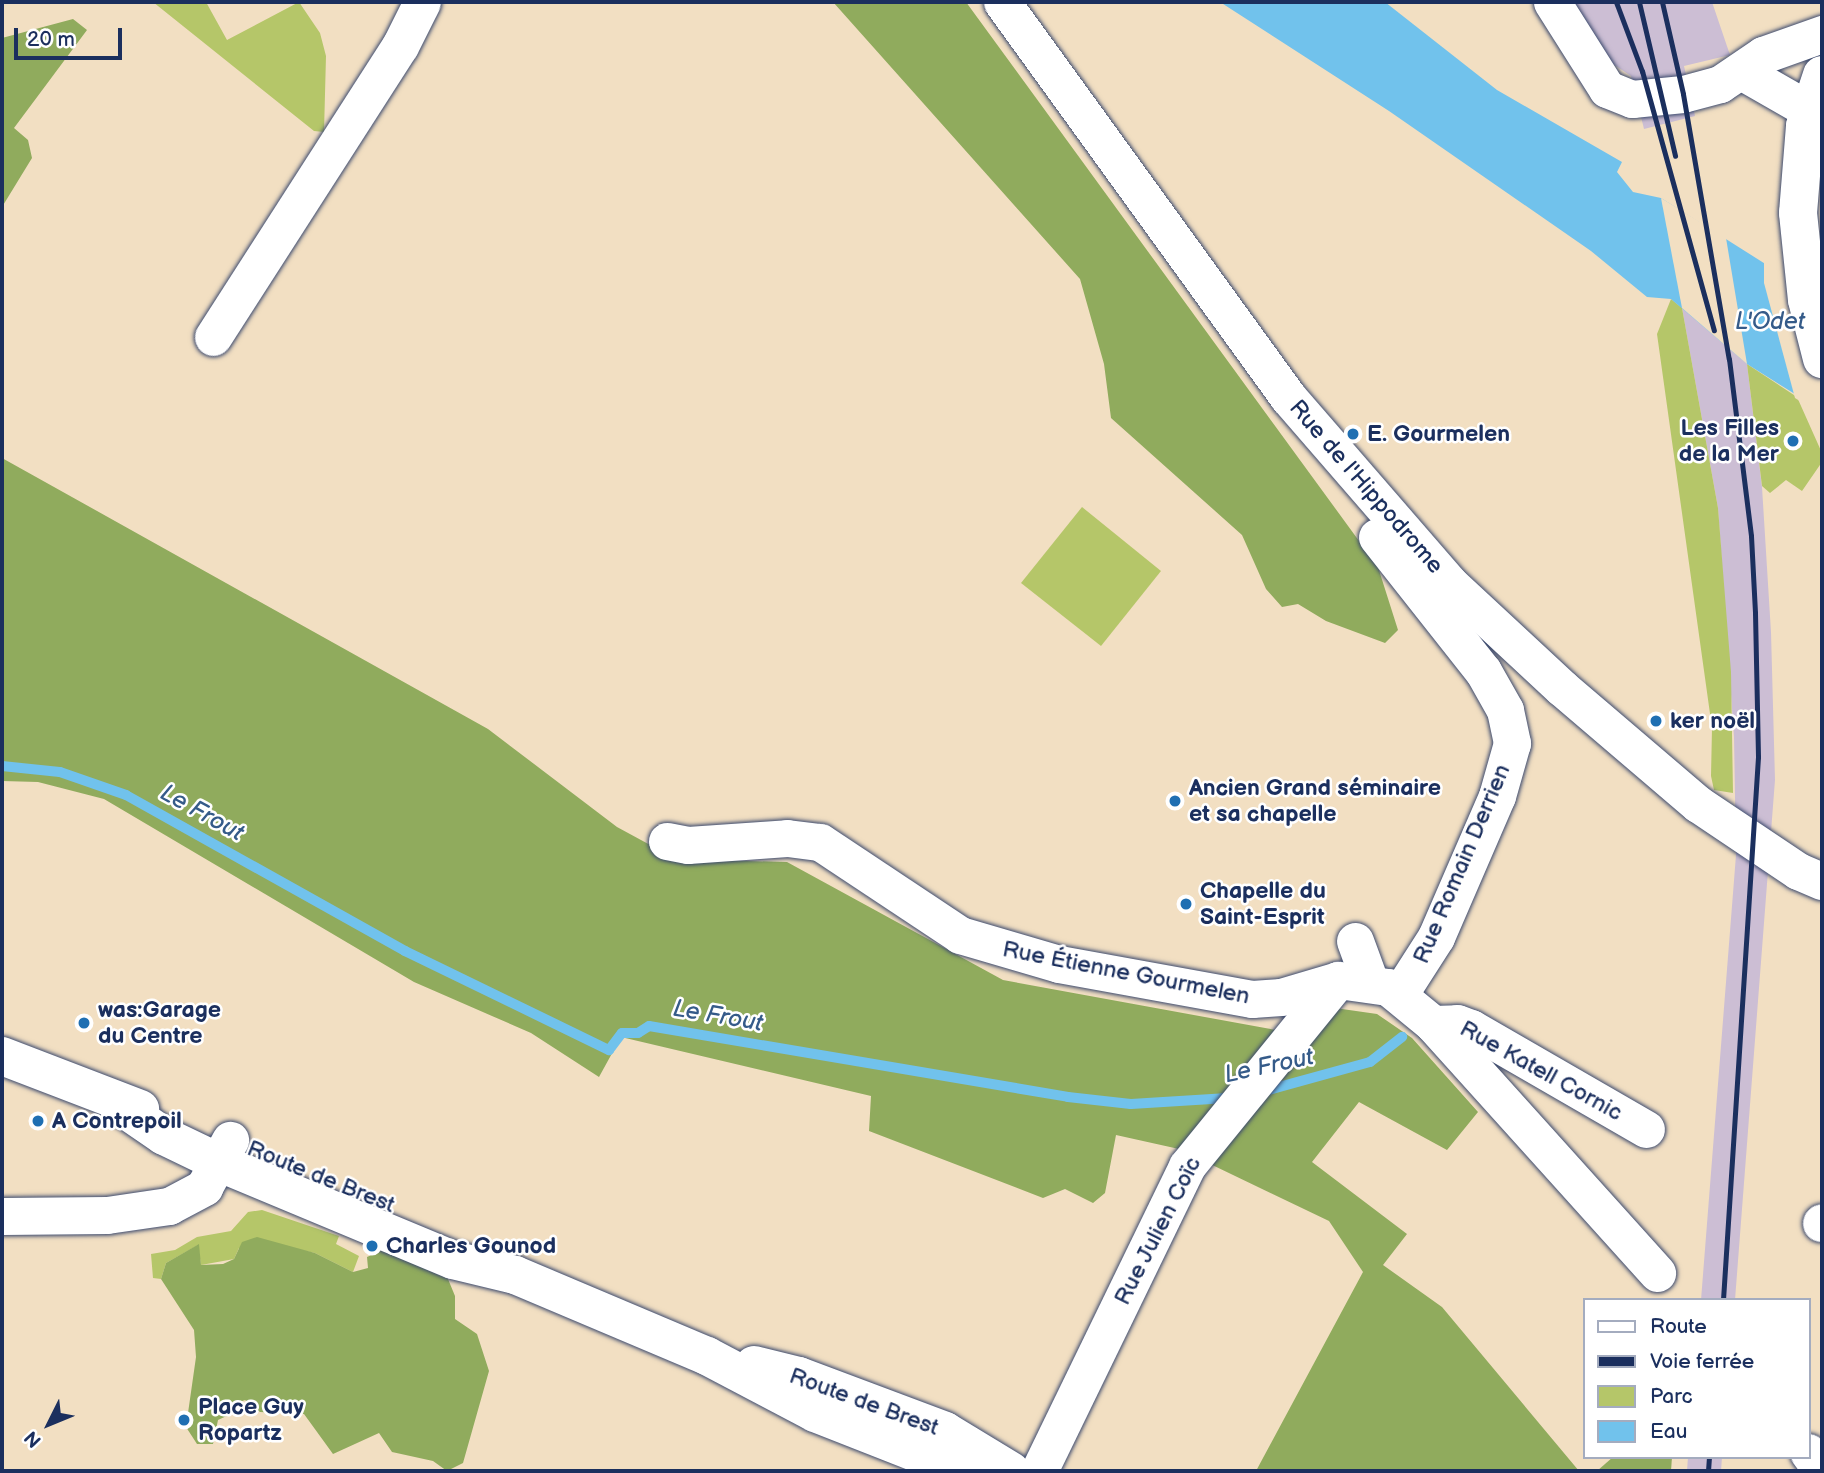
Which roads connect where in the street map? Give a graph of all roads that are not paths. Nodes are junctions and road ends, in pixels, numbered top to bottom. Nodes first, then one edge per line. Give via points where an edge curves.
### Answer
1 (422, 2) edge
2 (1002, 2) edge
3 (1552, 2) edge
4 (1822, 34) edge
5 (1741, 71) junction
6 (1822, 75) edge
7 (1808, 110) junction
8 (213, 337) dead end
9 (1822, 359) edge
10 (1359, 485) junction
11 (667, 841) dead end
12 (1822, 881) edge
13 (1355, 941) dead end
14 (1369, 985) junction
15 (1433, 1024) junction
16 (2, 1056) edge
17 (1646, 1129) dead end
18 (225, 1151) junction
19 (2, 1216) edge
20 (1657, 1273) dead end
21 (707, 1356) junction
22 (1810, 1455) edge
23 (963, 1471) edge
24 (1011, 1471) edge
25 (1039, 1471) edge
26 (1822, 1471) edge

1 - 8 street via 400,46
2 - 10 street, Rue de l'Hippodrome via 1288,397
3 - 5 street via 1599,79 1614,94 1632,99 1683,94 1720,84
4 - 5 street via 1763,55
5 - 7 street
6 - 7 main road
7 - 9 main road via 1798,198 1805,289
10 - 12 street, Rue de l'Hippodrome via 1457,591 1562,688 1698,804 1798,871
10 - 14 street, Rue Romain Derrien via 1359,504 1373,531 1497,694 1512,743 1497,796 1436,937
11 - 14 street, Rue Étienne Gourmelen via 688,845 788,838 820,842 960,935 1059,964 1252,999
13 - 14 street
14 - 15 street
14 - 25 street, Rue Julien Coïc via 1239,1098 1187,1166
15 - 17 street, Rue Katell Cornic via 1457,1023 1471,1028
15 - 20 street
16 - 18 main road, Route de Brest via 116,1103 164,1136
18 - 19 street via 204,1187 169,1206 119,1214
18 - 21 main road, Route de Brest via 453,1260 514,1275
21 - 23 main road, Route de Brest via 815,1413
21 - 24 main road, Route de Brest via 825,1385 946,1431
22 - 26 street

